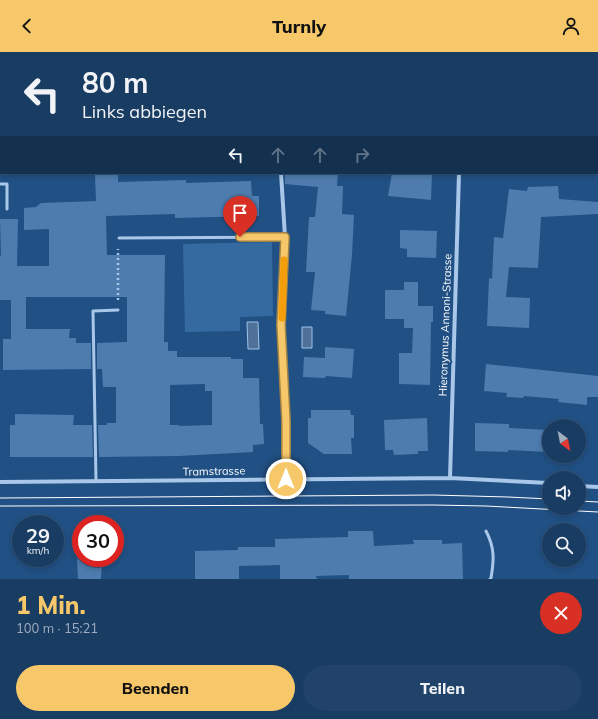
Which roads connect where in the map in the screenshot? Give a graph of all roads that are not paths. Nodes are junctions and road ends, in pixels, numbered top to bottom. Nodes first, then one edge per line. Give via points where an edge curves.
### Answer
1 (281, 174) edge
2 (459, 174) edge
3 (0, 184) edge
4 (7, 209) dead end
5 (285, 237) junction
6 (118, 238) road end
7 (118, 310) road end
8 (450, 478) junction
9 (286, 479) junction
10 (96, 481) junction
11 (0, 482) edge
12 (542, 483) edge
13 (586, 486) edge
14 (598, 487) edge
15 (486, 531) dead end
16 (490, 579) edge

1 - 5 street
2 - 8 street, Hieronymus Annoni-Strasse
3 - 4 lane via 7,184
5 - 6 lane
5 - 9 street via 281,325
7 - 10 lane via 93,312
8 - 9 street, Tramstrasse
8 - 12 street, Tramstrasse
9 - 10 street, Tramstrasse
10 - 11 street, Tramstrasse
13 - 14 street
15 - 16 lane via 492,540 494,560

